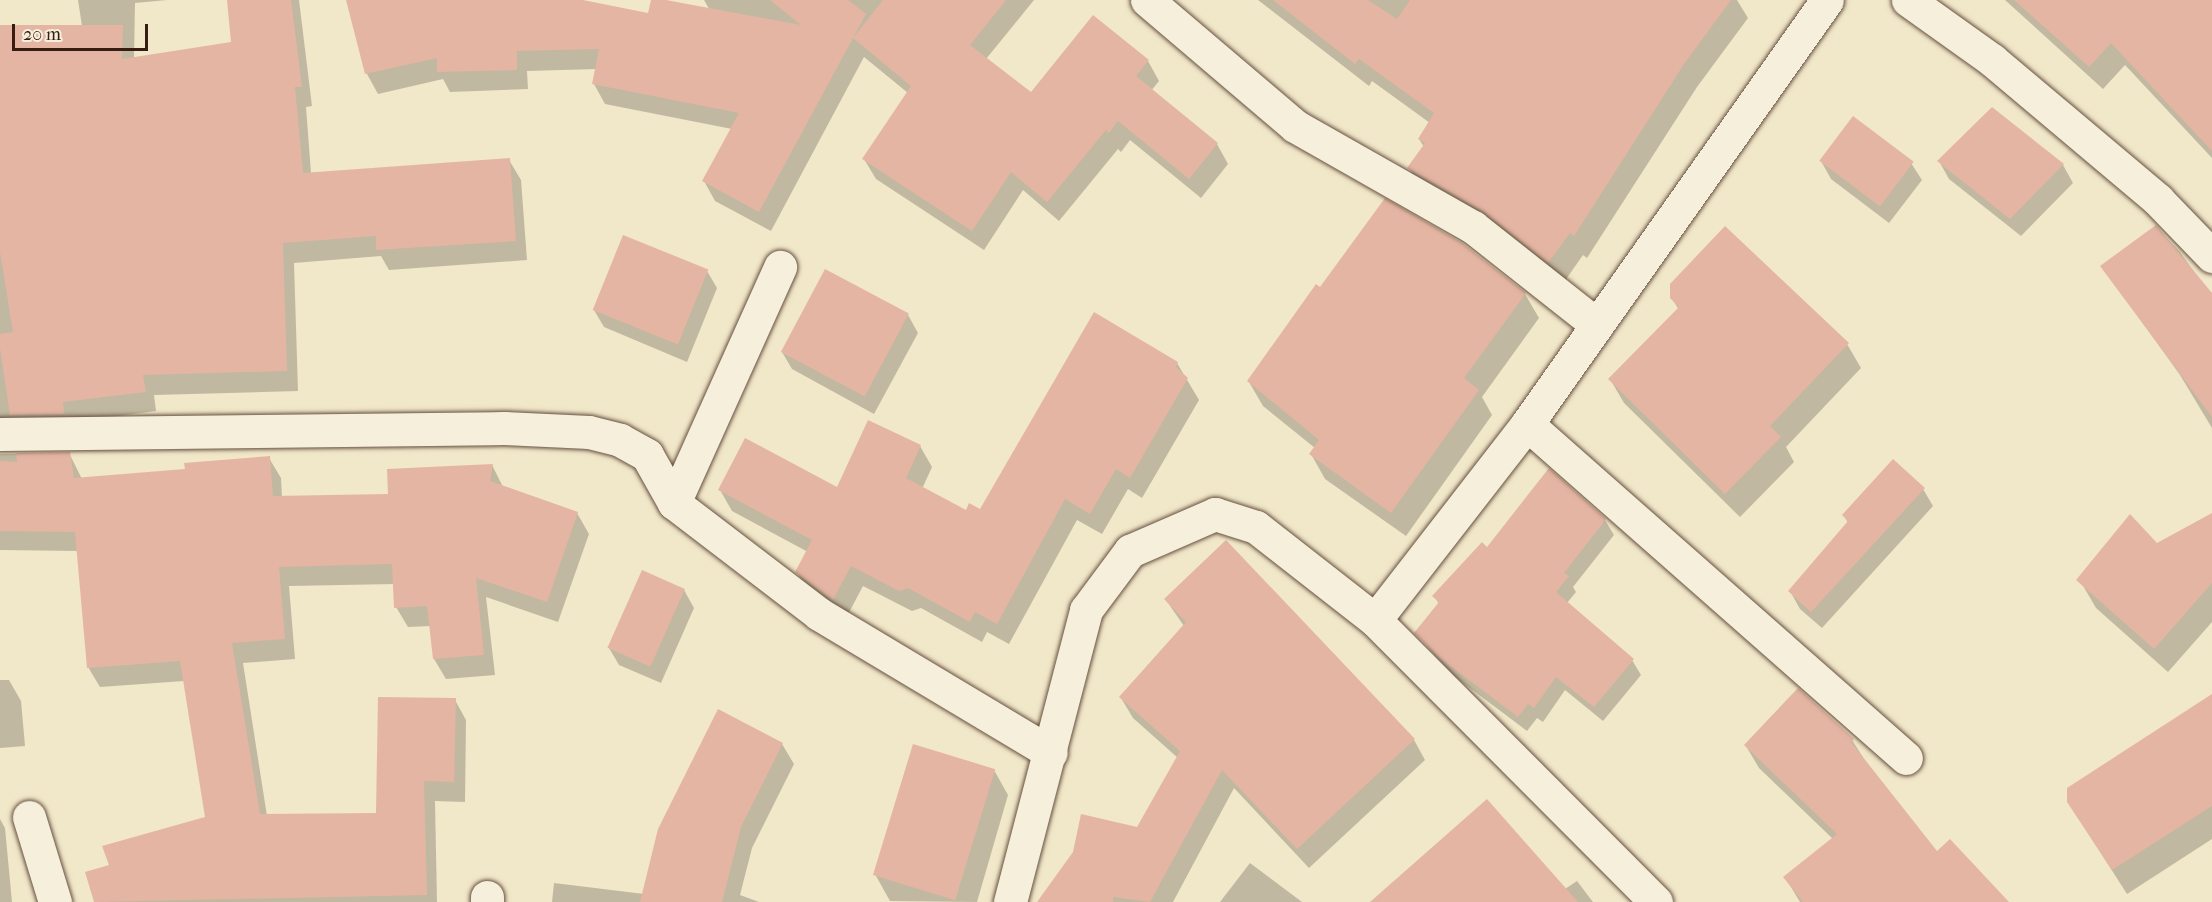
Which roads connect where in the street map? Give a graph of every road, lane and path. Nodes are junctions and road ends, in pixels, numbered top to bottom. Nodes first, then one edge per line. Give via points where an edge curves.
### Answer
1 (1147, 0) edge
2 (1827, 0) edge
3 (1908, 0) edge
4 (2212, 255) edge
5 (780, 267) dead end
6 (1597, 325) junction
7 (1527, 424) junction
8 (0, 434) edge
9 (674, 503) junction
10 (1375, 620) junction
11 (1051, 753) junction
12 (1906, 758) dead end
13 (29, 817) dead end
14 (55, 902) edge
15 (1010, 902) edge
16 (1656, 902) edge

1 - 6 street via 1295,126 1473,227
2 - 6 street
3 - 4 street via 2018,82 2158,200
5 - 9 street
6 - 7 street
7 - 10 street
7 - 12 street
8 - 9 street via 504,429 589,432 620,440 647,455
9 - 11 street via 819,615
10 - 11 street via 1256,527 1215,514 1130,551 1086,610
10 - 16 street
11 - 15 street
13 - 14 street

